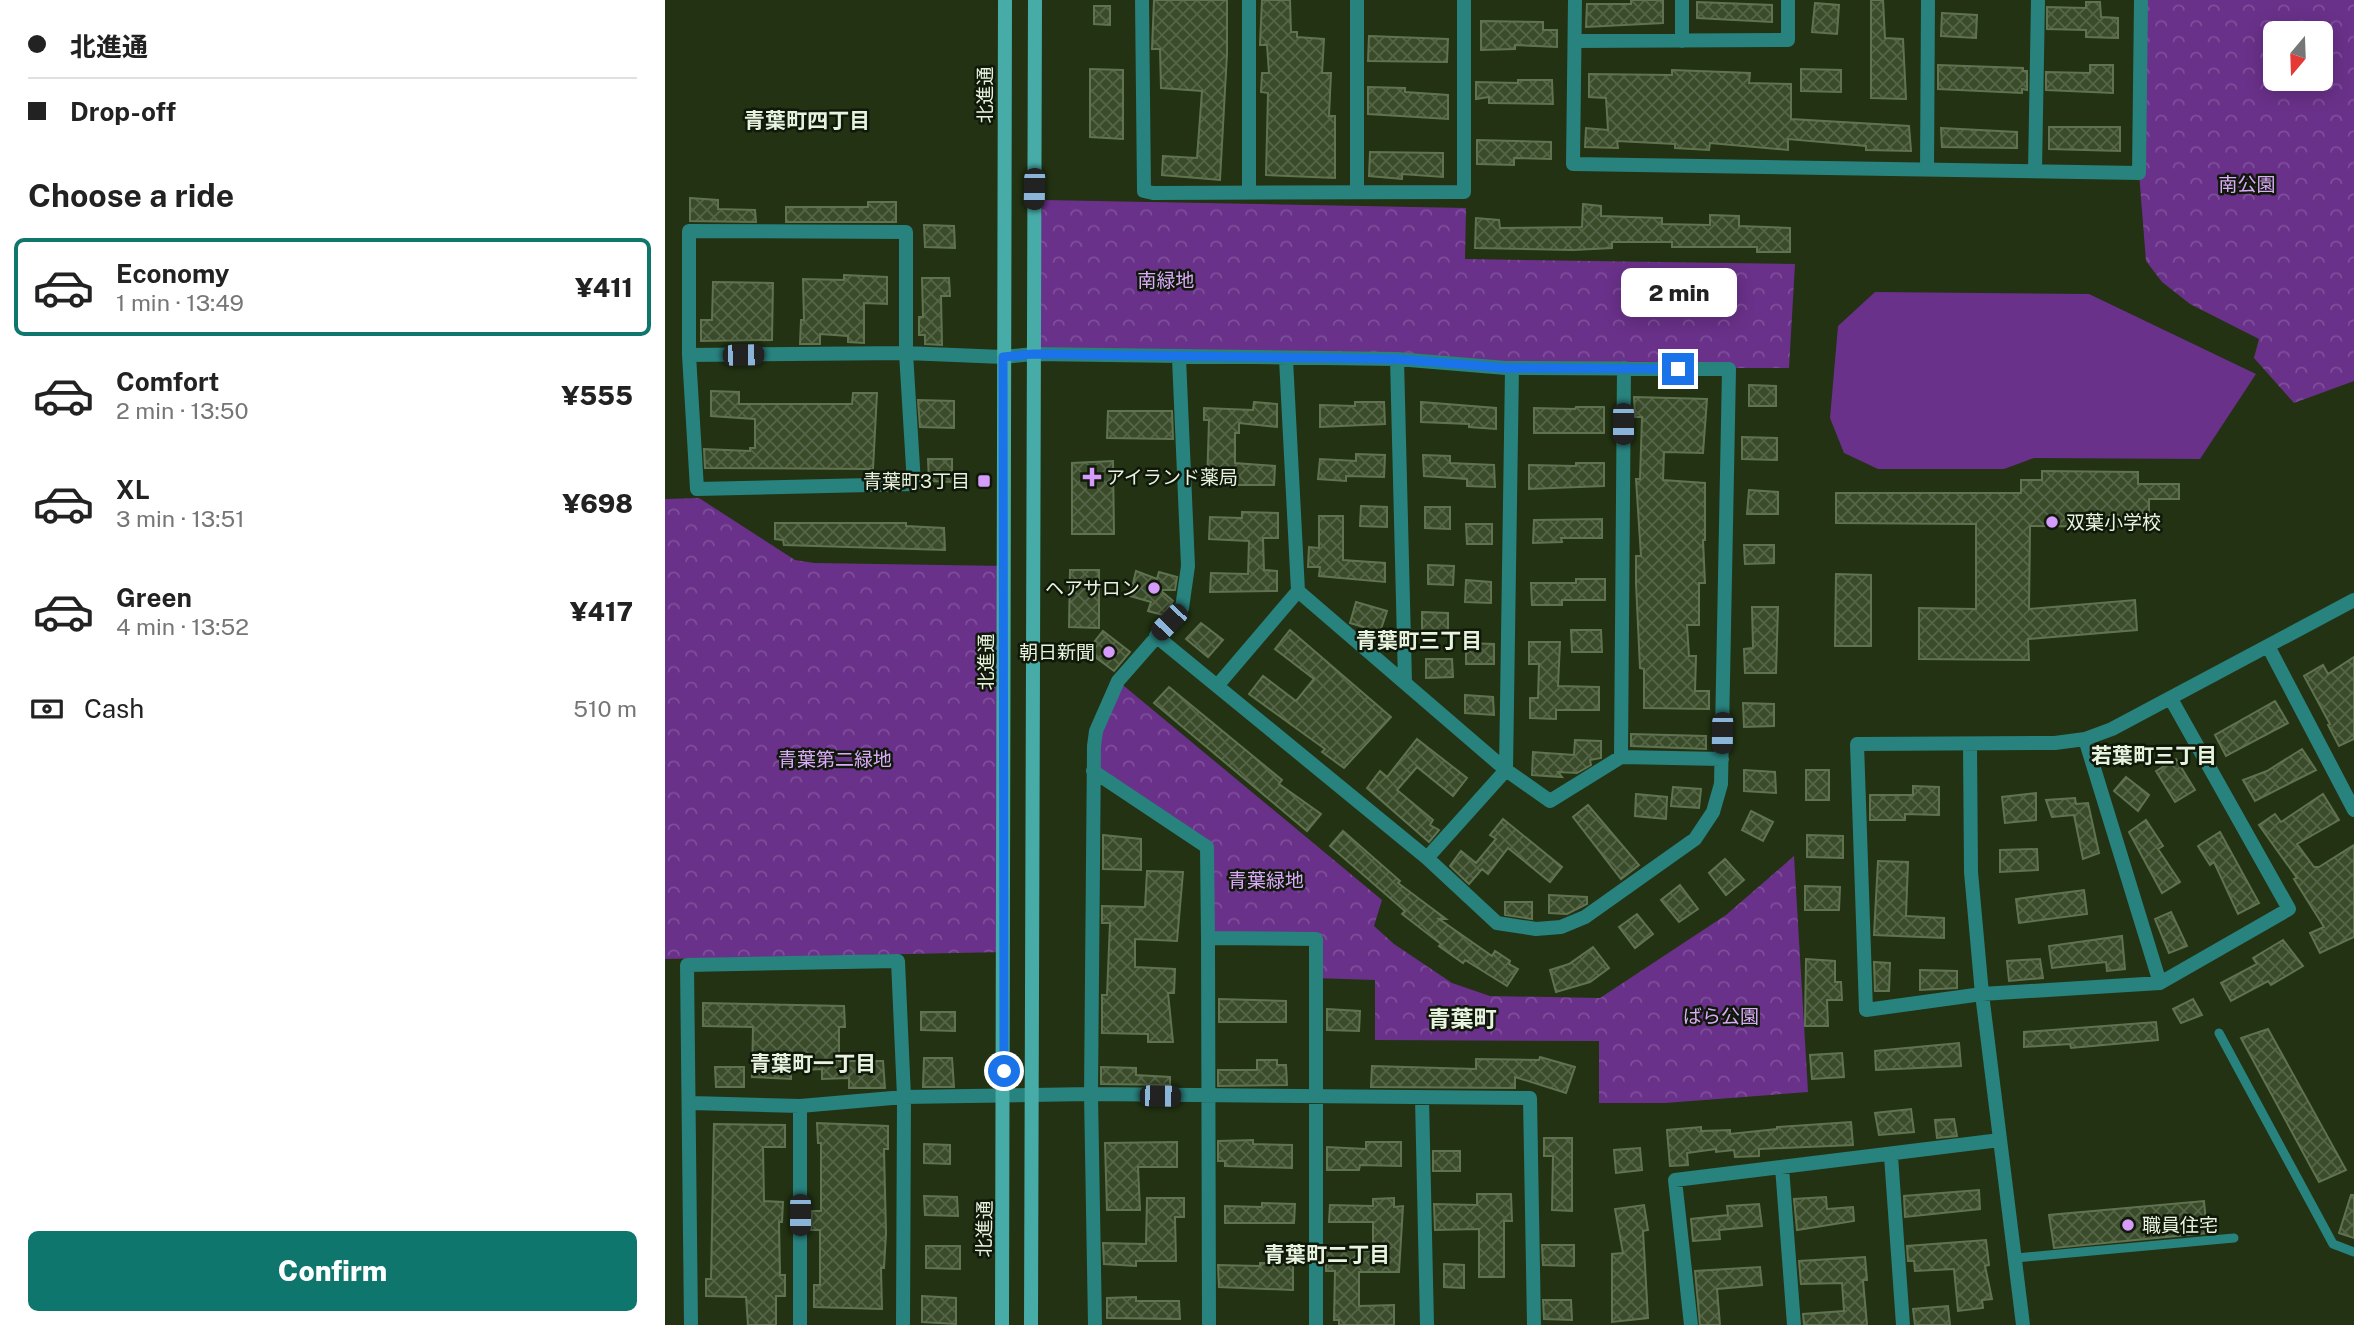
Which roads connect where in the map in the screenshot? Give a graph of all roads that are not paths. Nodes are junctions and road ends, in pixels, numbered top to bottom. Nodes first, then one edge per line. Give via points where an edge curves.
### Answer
1 (1005, 0) edge
2 (1035, 0) edge
3 (1142, 0) edge
4 (1249, 0) edge
5 (1357, 0) edge
6 (1465, 0) edge
7 (1575, 0) edge
8 (1682, 0) edge
9 (1789, 0) edge
10 (1928, 0) edge
11 (2038, 0) edge
12 (2141, 0) edge
13 (1575, 41) junction
14 (1682, 41) junction
15 (1927, 170) junction
16 (2035, 171) junction
17 (1249, 191) junction
18 (1357, 191) junction
19 (906, 353) junction
20 (1033, 354) junction
21 (689, 355) junction
22 (1003, 357) junction
23 (1179, 358) junction
24 (1286, 359) junction
25 (1397, 359) junction
26 (1512, 368) junction
27 (1624, 369) junction
28 (1298, 591) junction
29 (2354, 600) edge
30 (1156, 636) junction
31 (2267, 646) junction
32 (1405, 682) junction
33 (1217, 686) junction
34 (2171, 699) junction
35 (2085, 739) junction
36 (1970, 744) junction
37 (1621, 757) junction
38 (1722, 759) junction
39 (1506, 770) junction
40 (1093, 771) junction
41 (2354, 810) edge
42 (1427, 858) junction
43 (1208, 938) junction
44 (2160, 983) junction
45 (1982, 994) junction
46 (2219, 1032) dead end
47 (1091, 1094) junction
48 (1004, 1095) junction
49 (1031, 1096) junction
50 (1206, 1096) junction
51 (1315, 1096) junction
52 (904, 1097) junction
53 (1422, 1098) junction
54 (691, 1103) junction
55 (800, 1106) junction
56 (2000, 1140) junction
57 (1891, 1156) junction
58 (1782, 1167) junction
59 (2234, 1238) dead end
60 (2354, 1252) edge
61 (2016, 1258) junction
62 (691, 1325) edge
63 (800, 1325) edge
64 (903, 1325) edge
65 (1002, 1325) edge
66 (1031, 1325) edge
67 (1095, 1325) edge
68 (1209, 1325) edge
69 (1316, 1325) edge
70 (1427, 1325) edge
71 (1534, 1325) edge
72 (1691, 1325) edge
73 (1794, 1325) edge
74 (1903, 1325) edge
75 (2024, 1325) edge

1 - 22 street, 北進通
2 - 20 street
3 - 17 street via 1144,191
4 - 17 street
5 - 18 street
6 - 18 street via 1464,192
7 - 13 street
8 - 14 street
9 - 14 street via 1788,40
10 - 15 street
11 - 16 street
12 - 16 street via 2139,173
13 - 14 street
13 - 15 street via 1573,164
15 - 16 street
17 - 18 street
19 - 21 street
19 - 21 street via 906,232 689,231
19 - 21 street via 914,484 697,489
19 - 22 street
20 - 22 street
20 - 23 street
20 - 49 street
22 - 48 street, 北進通
23 - 24 street
23 - 30 street via 1188,566 1182,608
24 - 25 street
24 - 28 street
25 - 26 street
25 - 32 street
26 - 27 street
26 - 39 street
27 - 37 street
27 - 38 street via 1729,369
28 - 32 street
28 - 33 street
29 - 31 street
30 - 33 street
30 - 40 street via 1118,681 1096,731
31 - 34 street
31 - 41 street
32 - 39 street
33 - 42 street
34 - 35 street
34 - 44 street via 2288,909
35 - 36 street
35 - 44 street
36 - 45 street via 1971,872
36 - 45 street via 1857,744 1866,1010
37 - 38 street
37 - 39 street via 1550,801
38 - 42 street via 1713,811 1695,839 1585,917 1561,927 1536,929 1497,923
39 - 42 street
40 - 43 street via 1207,847
40 - 47 street
43 - 50 street
43 - 51 street via 1316,939
44 - 45 street
45 - 56 street
46 - 60 lane via 2333,1244
47 - 49 street
47 - 50 street
47 - 67 street
48 - 49 street
48 - 52 street
48 - 65 street, 北進通
49 - 66 street
50 - 51 street
50 - 68 street
51 - 53 street
51 - 69 street
52 - 54 street via 898,961 687,965
52 - 55 street
52 - 64 street
53 - 70 street
53 - 71 street via 1529,1098
54 - 55 street
54 - 62 street
55 - 63 street
56 - 57 street
56 - 61 street
57 - 58 street
57 - 74 street
58 - 72 street via 1675,1180
58 - 73 street
59 - 61 lane
61 - 75 street

